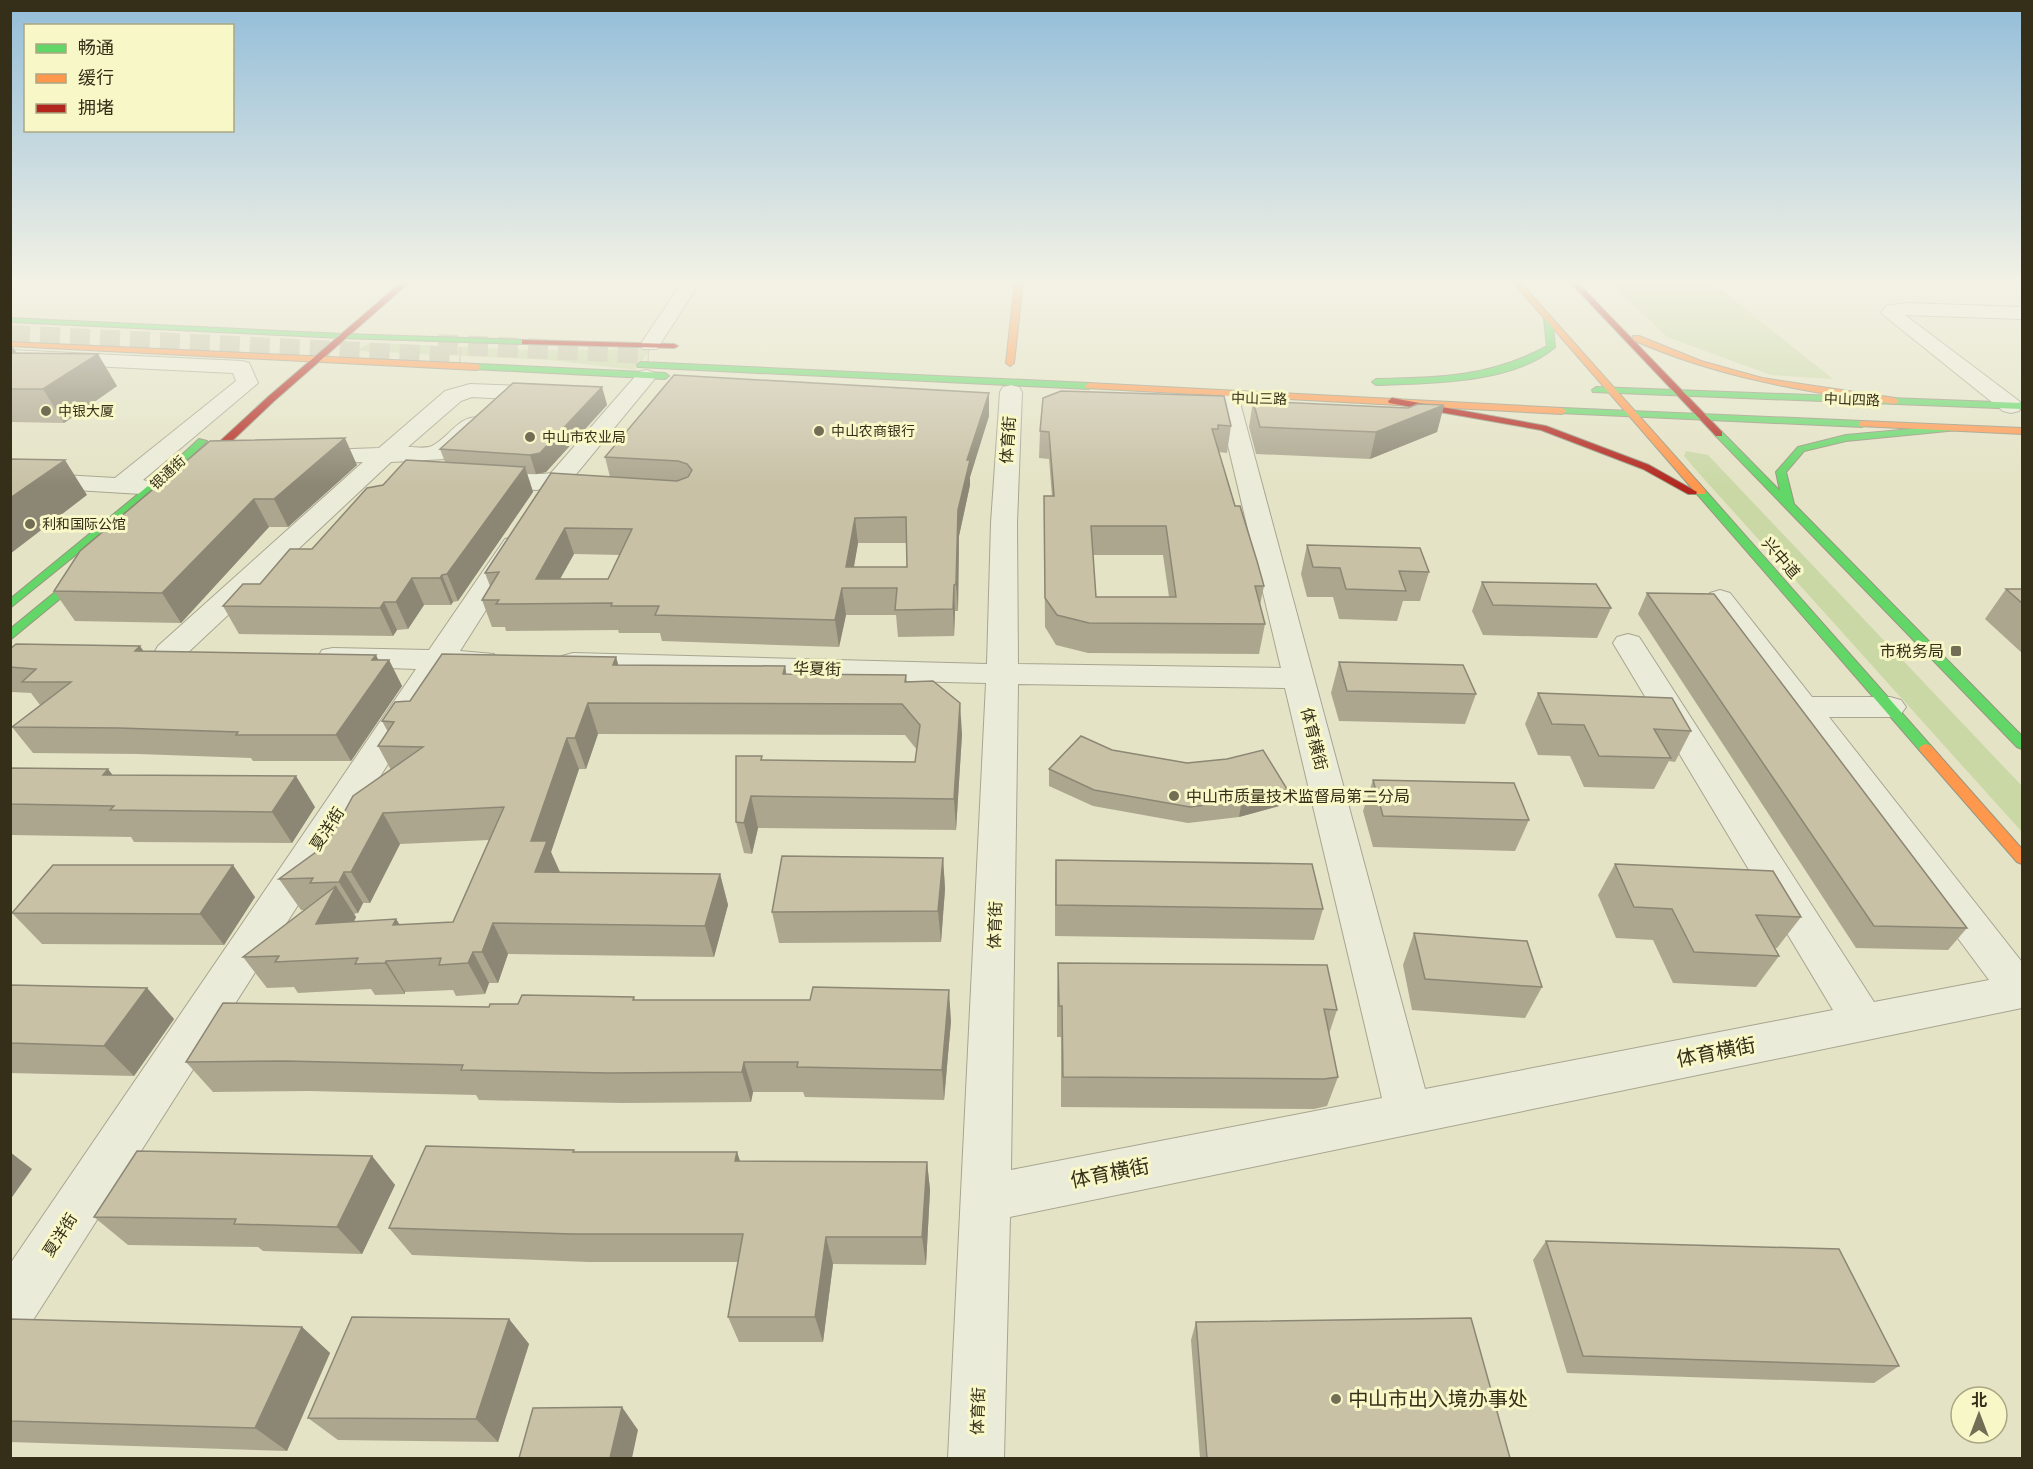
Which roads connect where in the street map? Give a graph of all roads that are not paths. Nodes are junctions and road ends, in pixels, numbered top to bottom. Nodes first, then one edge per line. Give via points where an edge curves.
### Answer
1 (43, 350) edge
2 (302, 350) edge
3 (328, 350) edge
4 (595, 350) edge
5 (652, 350) edge
6 (678, 350) edge
7 (1012, 350) edge
8 (1548, 350) edge
9 (1576, 350) edge
10 (1639, 350) edge
11 (1657, 350) edge
12 (1941, 350) edge
13 (58, 352) junction
14 (10, 356) edge
15 (292, 358) junction
16 (318, 359) junction
17 (646, 360) junction
18 (280, 368) dead end
19 (519, 369) junction
20 (1010, 370) junction
21 (20, 376) edge
22 (1173, 376) dead end
23 (264, 382) dead end
24 (1491, 386) dead end
25 (1579, 390) dead end
26 (1612, 390) junction
27 (512, 392) junction
28 (1681, 393) junction
29 (570, 394) edge
30 (271, 399) junction
31 (1392, 401) junction
32 (1894, 401) junction
33 (2017, 406) edge
34 (1239, 412) junction
35 (1634, 414) junction
36 (1705, 418) junction
37 (225, 419) dead end
38 (1955, 428) junction
39 (2022, 431) edge
40 (208, 447) junction
41 (385, 454) junction
42 (278, 457) edge
43 (243, 458) edge
44 (428, 469) junction
45 (362, 478) junction
46 (10, 479) edge
47 (469, 479) edge
48 (120, 486) junction
49 (169, 487) junction
50 (595, 491) edge
51 (1709, 501) junction
52 (1789, 507) junction
53 (100, 559) edge
54 (1720, 599) edge
55 (10, 605) edge
56 (10, 636) edge
57 (1628, 643) dead end
58 (204, 654) edge
59 (310, 657) edge
60 (439, 660) junction
61 (509, 662) edge
62 (544, 662) edge
63 (1003, 674) junction
64 (1299, 678) junction
65 (1802, 707) junction
66 (1890, 707) junction
67 (2022, 744) edge
68 (2022, 858) edge
69 (2021, 991) edge
70 (1863, 1023) junction
71 (1408, 1114) junction
72 (987, 1198) junction
73 (10, 1310) edge
74 (976, 1458) edge

1 - 13 main road, 中山三路
2 - 15 main road
3 - 16 main road
4 - 17 main road, 中山三路
5 - 17 street
6 - 17 main road, 中山三路
7 - 20 main road
8 - 24 main road via 1537,359 1505,372 1372,383
9 - 26 main road, 兴中道
10 - 28 main road
11 - 32 main road via 1771,385
12 - 33 street
13 - 14 street
13 - 15 main road, 中山三路
13 - 21 street
13 - 48 street via 242,367 247,383
15 - 16 main road, 中山三路
15 - 18 main road
16 - 19 main road, 中山三路
16 - 30 main road
17 - 19 main road, 中山三路
17 - 20 main road, 中山三路
17 - 22 main road, 中山三路
17 - 31 main road, 中山三路
17 - 47 street via 559,479 536,483
19 - 30 main road via 365,367 323,375
20 - 34 main road, 中山三路
20 - 63 street, 体育街
23 - 37 main road
25 - 26 main road
26 - 28 main road, 中山四路
26 - 35 main road, 兴中道
27 - 29 street
27 - 41 street via 470,390 453,396
27 - 44 street
28 - 32 main road, 中山四路
28 - 36 main road
30 - 40 main road
31 - 34 main road, 中山三路
31 - 35 main road, 中山三路
31 - 51 main road via 1543,428 1646,467
32 - 33 main road, 中山四路
34 - 64 street, 体育横街
35 - 36 main road, 中山三路
35 - 51 main road, 兴中道
36 - 38 main road, 中山四路
36 - 52 main road
38 - 39 main road, 中山四路
38 - 52 main road via 1846,438 1801,449 1781,472
40 - 43 street
40 - 49 main road, 银通街
40 - 49 main road
41 - 42 street
41 - 44 street
41 - 45 street
44 - 45 street
45 - 58 street via 157,653
46 - 48 street
48 - 49 street
49 - 55 main road, 银通街
50 - 60 street, 夏洋街 via 551,488
51 - 66 main road, 兴中道
52 - 67 main road
53 - 56 main road
54 - 65 street
57 - 70 street
59 - 60 street
60 - 61 street
60 - 73 street, 夏洋街
62 - 63 street, 华夏街
63 - 64 street, 华夏街
63 - 72 street, 体育街
64 - 71 street, 体育横街
65 - 66 street
65 - 69 street
66 - 68 main road, 兴中道
69 - 70 street, 体育横街
70 - 71 street, 体育横街
71 - 72 street, 体育横街
72 - 74 street, 体育街

